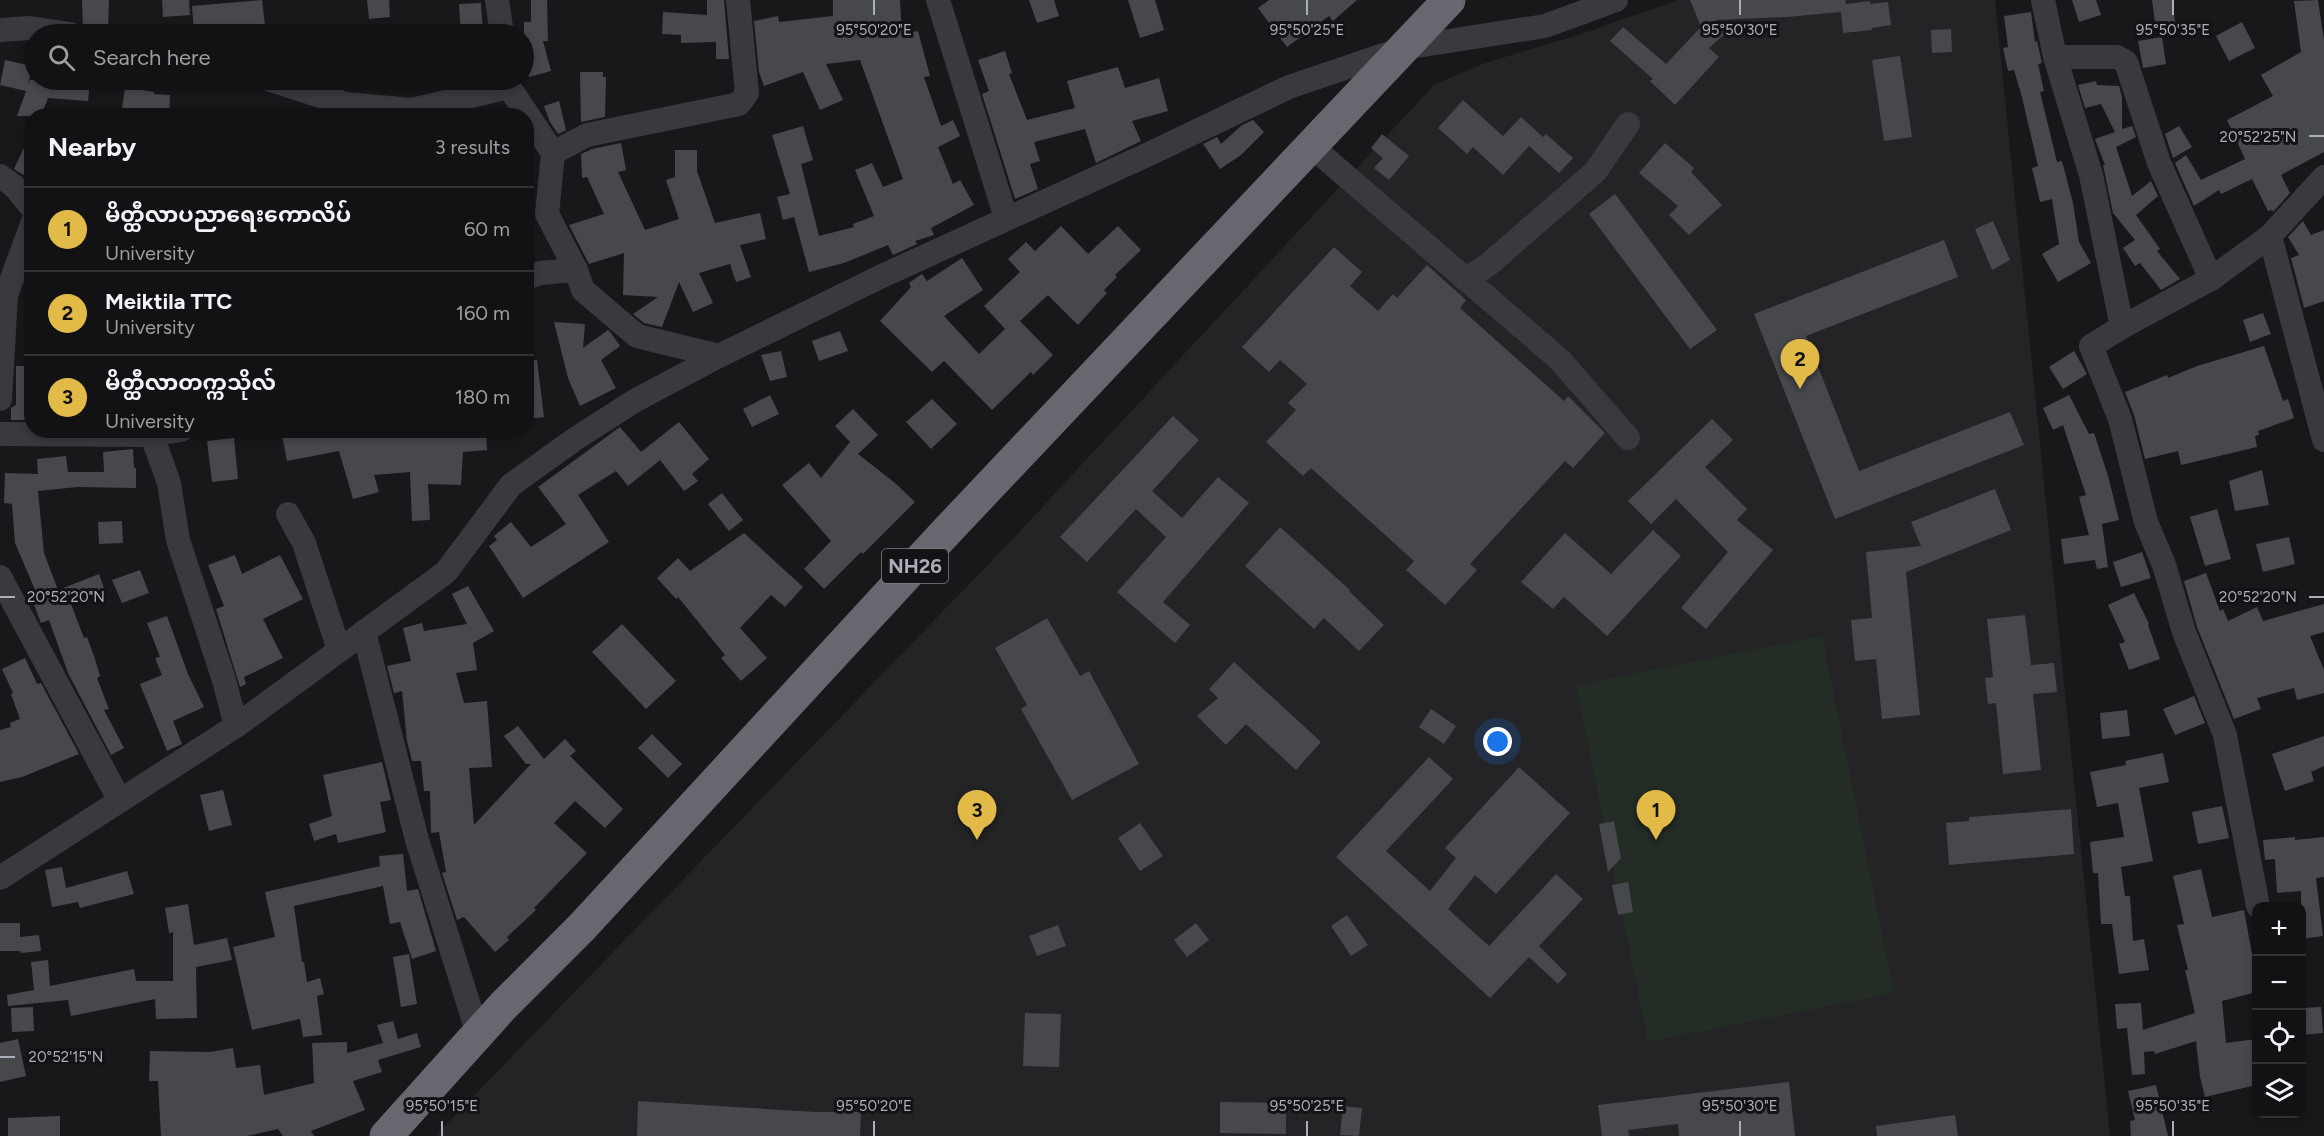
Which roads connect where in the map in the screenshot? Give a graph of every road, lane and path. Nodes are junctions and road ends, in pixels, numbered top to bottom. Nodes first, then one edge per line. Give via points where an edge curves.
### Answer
1 (496, 0) edge
2 (738, 0) edge
3 (938, 0) edge
4 (1449, 0) edge
5 (1616, 0) edge
6 (2043, 0) edge
7 (500, 24) edge
8 (24, 28) edge
9 (0, 30) edge
10 (1404, 48) junction
11 (2055, 57) junction
12 (302, 90) edge
13 (484, 90) edge
14 (513, 90) edge
15 (390, 108) edge
16 (419, 108) edge
17 (525, 108) edge
18 (534, 123) edge
19 (1628, 124) dead end
20 (1311, 146) junction
21 (553, 153) junction
22 (0, 176) edge
23 (2324, 177) edge
24 (24, 198) edge
25 (1006, 218) junction
26 (2270, 236) junction
27 (24, 246) edge
28 (576, 270) junction
29 (534, 275) edge
30 (1466, 279) junction
31 (2211, 279) junction
32 (2122, 327) junction
33 (719, 356) junction
34 (0, 399) edge
35 (0, 434) edge
36 (24, 434) edge
37 (152, 438) edge
38 (1628, 438) dead end
39 (2324, 440) edge
40 (288, 514) dead end
41 (0, 577) edge
42 (364, 632) junction
43 (339, 650) junction
44 (236, 726) junction
45 (119, 799) junction
46 (0, 878) edge
47 (2257, 902) edge
48 (478, 1034) junction
49 (386, 1136) edge

1 - 7 street
2 - 21 street via 747,93 744,100 587,135
3 - 25 street
4 - 10 highway, NH26
5 - 10 street via 1545,26
6 - 11 street
8 - 9 street
10 - 20 highway, NH26
10 - 25 street via 1289,87
11 - 31 street via 2117,57 2126,62 2159,163
11 - 32 street via 2091,175
12 - 15 street via 346,104
13 - 16 street
14 - 17 street
18 - 21 street
19 - 30 street via 1595,172 1488,265
20 - 30 street
20 - 48 highway, NH26
21 - 28 street via 548,214
22 - 24 street
23 - 26 street
25 - 33 street
26 - 31 street
26 - 39 street
27 - 34 street via 6,296
28 - 29 street
28 - 33 street via 583,290 637,336
30 - 38 street via 1560,360
31 - 32 street
32 - 47 street via 2091,346 2120,419 2146,522 2225,735
33 - 42 street via 636,400 511,485 446,572
35 - 36 street
37 - 44 street via 169,483 178,540
40 - 43 street via 304,543
41 - 45 street
42 - 43 street
42 - 48 street via 417,840
43 - 44 street
44 - 45 street
45 - 46 street
48 - 49 highway, NH26

